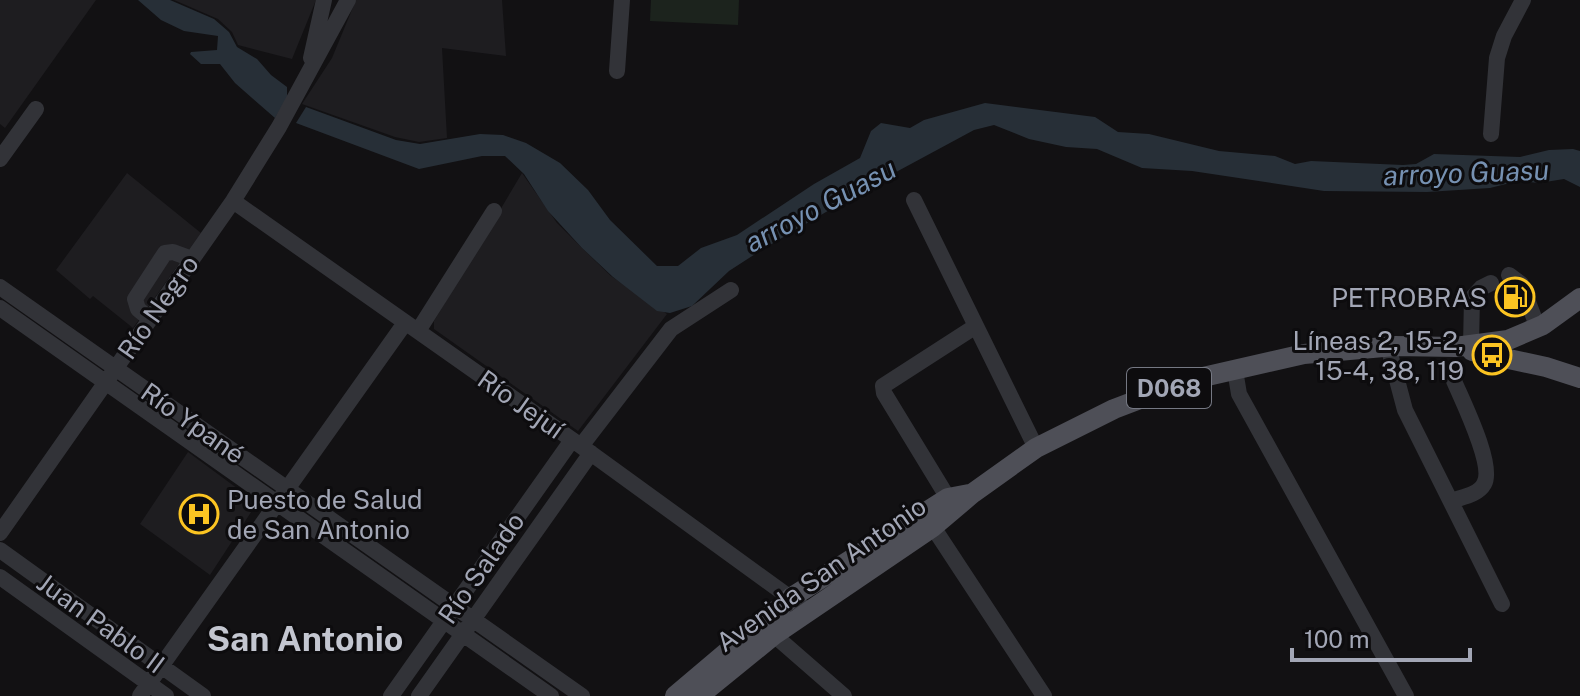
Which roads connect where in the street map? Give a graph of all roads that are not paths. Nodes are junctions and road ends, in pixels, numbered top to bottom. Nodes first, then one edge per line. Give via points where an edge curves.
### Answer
1 (324, 0) edge
2 (348, 0) edge
3 (622, 0) edge
4 (1523, 0) edge
5 (308, 71) junction
6 (617, 71) dead end
7 (36, 109) dead end
8 (1491, 134) dead end
9 (0, 159) edge
10 (914, 200) dead end
11 (233, 201) junction
12 (494, 211) dead end
13 (192, 259) junction
14 (1509, 275) dead end
15 (1491, 283) dead end
16 (0, 287) edge
17 (731, 290) dead end
18 (1580, 298) edge
19 (0, 308) edge
20 (150, 319) junction
21 (976, 326) junction
22 (412, 327) junction
23 (1536, 329) junction
24 (1388, 346) junction
25 (1463, 346) junction
26 (1546, 367) junction
27 (1235, 370) junction
28 (110, 375) junction
29 (1580, 378) edge
30 (1454, 381) dead end
31 (581, 447) junction
32 (1036, 448) junction
33 (973, 493) junction
34 (283, 497) junction
35 (948, 498) junction
36 (1451, 501) junction
37 (933, 527) junction
38 (0, 533) edge
39 (0, 550) edge
40 (0, 577) edge
41 (800, 604) junction
42 (1502, 604) dead end
43 (454, 606) junction
44 (473, 620) junction
45 (444, 621) junction
46 (462, 634) junction
47 (774, 635) junction
48 (161, 666) junction
49 (144, 690) edge
50 (683, 695) edge
51 (166, 696) edge
52 (203, 696) edge
53 (391, 696) edge
54 (419, 696) edge
55 (551, 696) edge
56 (582, 696) edge
57 (844, 696) edge
58 (1044, 696) edge
59 (1406, 696) edge

1 - 5 street
2 - 5 street
3 - 6 street
4 - 8 street via 1497,58
5 - 11 street, Río Negro
7 - 9 street
10 - 21 street
11 - 13 street, Río Negro
11 - 22 street, Río Jejuí
12 - 22 street
13 - 20 street, Río Negro
13 - 20 street via 165,253 135,299
14 - 23 street via 1521,284
15 - 25 street via 1472,298
16 - 28 street, Río Ypané
17 - 31 street via 671,329
18 - 23 main road, Avenida San Antonio / D068
19 - 28 street, Río Ypané
20 - 28 street, Río Negro
21 - 32 street
21 - 35 street via 883,386
22 - 31 street, Río Jejuí
22 - 34 street
23 - 25 main road, Avenida San Antonio / D068 via 1508,340
23 - 26 main road via 1529,351
24 - 25 main road, Avenida San Antonio / D068
24 - 27 main road, Avenida San Antonio / D068 via 1304,354
24 - 36 street via 1405,410
25 - 26 main road
26 - 29 main road
27 - 32 main road, Avenida San Antonio / D068 via 1190,380 1114,409
27 - 59 street via 1239,394
28 - 34 street, Río Ypané
28 - 38 street, Río Negro
30 - 36 street via 1480,441 1486,477 1477,492
31 - 41 street, Río Jejuí
31 - 43 street, Río Salado
31 - 44 street, Río Salado
32 - 33 main road, Avenida San Antonio / D068
33 - 35 main road, Avenida San Antonio / D068
33 - 37 main road, Avenida San Antonio / D068
34 - 43 street, Río Ypané
34 - 45 street, Río Ypané
34 - 48 street
35 - 41 main road, Avenida San Antonio / D068
36 - 42 street
37 - 41 main road, Avenida San Antonio / D068
37 - 58 street
39 - 48 street, Juan Pablo II
40 - 49 street, Juan Pablo II
41 - 47 main road, Avenida San Antonio / D068
41 - 50 main road, Avenida San Antonio / D068
43 - 44 street, Río Ypané
43 - 45 street, Río Salado
44 - 46 street, Río Salado
44 - 56 street, Río Ypané
45 - 46 street, Río Ypané
45 - 53 street, Río Salado
46 - 54 street, Río Salado
46 - 55 street, Río Ypané
47 - 50 main road, Avenida San Antonio / D068
47 - 57 street
48 - 49 street
48 - 52 street, Juan Pablo II
49 - 51 street, Juan Pablo II

